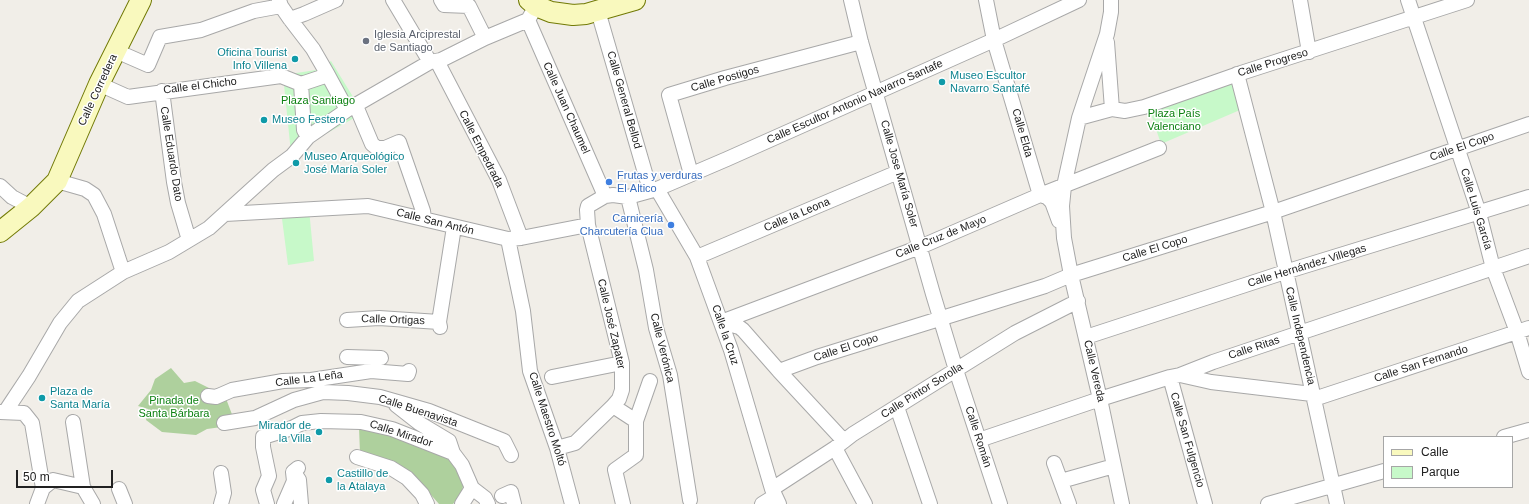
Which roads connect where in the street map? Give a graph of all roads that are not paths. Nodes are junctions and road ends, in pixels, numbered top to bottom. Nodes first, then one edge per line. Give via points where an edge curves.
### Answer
1 (141, 0) edge
2 (336, 0) edge
3 (393, 0) edge
4 (441, 0) edge
5 (635, 0) edge
6 (851, 0) edge
7 (986, 0) edge
8 (1079, 0) edge
9 (1111, 0) edge
10 (1300, 0) edge
11 (1408, 0) edge
12 (1467, 0) edge
13 (280, 3) edge
14 (531, 9) edge
15 (598, 11) junction
16 (1414, 17) junction
17 (290, 19) junction
18 (1107, 34) junction
19 (485, 38) junction
20 (994, 40) junction
21 (861, 42) junction
22 (116, 51) junction
23 (1309, 52) junction
24 (434, 61) junction
25 (1237, 74) junction
26 (328, 75) junction
27 (100, 84) junction
28 (301, 84) junction
29 (162, 91) junction
30 (876, 92) junction
31 (351, 108) junction
32 (1112, 109) junction
33 (1079, 118) junction
34 (1529, 124) edge
35 (308, 137) junction
36 (1159, 148) dead end
37 (1457, 149) junction
38 (898, 172) junction
39 (691, 174) junction
40 (57, 180) junction
41 (0, 186) edge
42 (1064, 186) junction
43 (654, 190) junction
44 (1040, 195) junction
45 (628, 197) junction
46 (1529, 197) edge
47 (601, 198) junction
48 (31, 208) junction
49 (1273, 212) junction
50 (1478, 213) junction
51 (225, 214) junction
52 (424, 218) junction
53 (588, 224) junction
54 (454, 227) junction
55 (0, 232) edge
56 (1064, 238) junction
57 (515, 239) junction
58 (189, 240) junction
59 (920, 247) junction
60 (1529, 256) edge
61 (697, 258) junction
62 (1493, 268) junction
63 (123, 272) junction
64 (1285, 272) junction
65 (1071, 275) junction
66 (1078, 301) junction
67 (941, 319) junction
68 (347, 320) dead end
69 (721, 322) junction
70 (1523, 330) edge
71 (1299, 333) junction
72 (1086, 337) junction
73 (347, 357) dead end
74 (381, 358) dead end
75 (622, 362) junction
76 (956, 370) junction
77 (409, 371) dead end
78 (779, 371) junction
79 (1529, 372) edge
80 (1175, 376) junction
81 (552, 377) dead end
82 (650, 382) dead end
83 (208, 396) dead end
84 (1313, 396) junction
85 (1100, 399) junction
86 (390, 400) junction
87 (613, 406) junction
88 (897, 407) junction
89 (3, 412) edge
90 (636, 421) junction
91 (73, 422) dead end
92 (224, 423) dead end
93 (1529, 430) edge
94 (1508, 436) edge
95 (979, 440) junction
96 (840, 445) junction
97 (557, 448) junction
98 (453, 453) junction
99 (511, 455) dead end
100 (357, 457) dead end
101 (1054, 463) dead end
102 (1114, 466) junction
103 (1383, 471) edge
104 (221, 473) dead end
105 (1061, 481) junction
106 (1333, 485) junction
107 (83, 487) junction
108 (43, 488) junction
109 (472, 488) junction
110 (119, 489) dead end
111 (502, 496) dead end
112 (775, 496) edge
113 (690, 500) dead end
114 (487, 501) edge
115 (37, 504) edge
116 (93, 504) edge
117 (125, 504) edge
118 (221, 504) edge
119 (267, 504) edge
120 (284, 504) edge
121 (301, 504) edge
122 (427, 504) edge
123 (462, 504) edge
124 (514, 504) edge
125 (572, 504) edge
126 (623, 504) edge
127 (762, 504) edge
128 (865, 504) edge
129 (930, 504) edge
130 (1000, 504) edge
131 (1069, 504) edge
132 (1122, 504) edge
133 (1205, 504) edge
134 (1268, 504) edge
135 (1337, 504) edge

1 - 22 street, Calle Corredera
2 - 17 street
3 - 24 street, Calle Empedrada
4 - 19 street via 444,4 469,6
5 - 15 street
6 - 21 street, Calle Jose María Soler
7 - 20 street, Calle Elda
8 - 20 street, Calle Escultor Antonio Navarro Santafe
9 - 18 street via 1112,12
10 - 23 street
11 - 16 street, Calle Luis García
12 - 16 street, Calle Progreso
13 - 17 street
13 - 22 street via 201,30 160,37 148,65
14 - 15 street via 573,15
14 - 19 street
14 - 47 street, Calle Juan Chaumel
15 - 43 street, Calle General Bellod
16 - 23 street, Calle Progreso
16 - 37 street, Calle Luis García
17 - 26 street via 313,49
18 - 32 street
18 - 33 street, Calle Vereda
19 - 24 street
20 - 30 street, Calle Escultor Antonio Navarro Santafe
20 - 44 street, Calle Elda
21 - 30 street, Calle Jose María Soler
21 - 39 street, Calle Postigos via 669,95
22 - 27 street, Calle Corredera
23 - 25 street, Calle Progreso
24 - 31 street
24 - 57 street, Calle Empedrada via 499,180
25 - 32 street, Calle Progreso via 1144,107 1125,111
25 - 49 street, Calle Independencia
26 - 28 street
26 - 31 street
27 - 29 street, Calle el Chicho via 128,97
27 - 40 street, Calle Corredera
28 - 29 street, Calle el Chicho via 281,76
28 - 35 street via 304,130
29 - 58 street, Calle Eduardo Dato via 174,182
30 - 38 street, Calle Jose María Soler
30 - 39 street, Calle Escultor Antonio Navarro Santafe
31 - 35 street
31 - 52 street via 376,148 385,148 399,142
32 - 33 street, Calle Progreso
33 - 42 street, Calle Vereda
34 - 37 street, Calle El Copo
35 - 51 street via 292,156
36 - 42 street, Calle Cruz de Mayo
37 - 49 street, Calle El Copo
37 - 50 street, Calle Luis García
38 - 59 street, Calle Jose María Soler
38 - 61 street, Calle la Leona
39 - 43 street, Calle Escultor Antonio Navarro Santafe
40 - 48 street, Calle Corredera
40 - 63 street via 85,189 94,195 104,214
41 - 48 street via 12,197
42 - 44 street, Calle Cruz de Mayo
42 - 56 street, Calle Vereda
43 - 45 street, Calle Escultor Antonio Navarro Santafe
43 - 61 street, Calle la Cruz
44 - 56 street, Calle Vereda via 1052,202
44 - 59 street, Calle Cruz de Mayo
45 - 47 street via 612,195
45 - 113 street, Calle Verónica via 646,270 656,328 670,375
46 - 50 street, Calle Hernández Villegas
47 - 53 street, Calle José Zapater via 588,206
48 - 55 street, Calle Corredera
49 - 64 street, Calle Independencia
49 - 65 street, Calle El Copo
50 - 62 street, Calle Luis García
50 - 64 street, Calle Hernández Villegas
51 - 52 street, Calle San Antón via 368,206
51 - 58 street
52 - 54 street, Calle San Antón
53 - 57 street, Calle San Antón
53 - 75 street, Calle José Zapater
54 - 57 street, Calle San Antón
54 - 68 street, Calle Ortigas via 440,324 378,318
56 - 65 street, Calle Vereda
57 - 97 street, Calle Maestro Moltó via 530,371
58 - 63 street via 169,252
59 - 67 street, Calle Jose María Soler
59 - 69 street, Calle Cruz de Mayo
60 - 62 street, Calle Ritas
61 - 69 street, Calle la Cruz
62 - 70 street, Calle Luis García
62 - 71 street, Calle Ritas
63 - 89 street via 78,301 60,323
64 - 71 street, Calle Independencia
64 - 72 street, Calle Hernández Villegas
65 - 66 street, Calle Vereda
65 - 67 street, Calle El Copo via 1045,286
66 - 72 street, Calle Vereda
66 - 76 street, Calle Pintor Sorolla via 1015,333
67 - 76 street, Calle Jose María Soler
67 - 78 street, Calle El Copo
69 - 78 street via 743,330
69 - 112 street, Calle la Cruz
70 - 79 street, Calle Luis García
70 - 84 street, Calle San Fernando
71 - 80 street, Calle Ritas
71 - 84 street, Calle Independencia
72 - 85 street, Calle Vereda
73 - 74 street, Calle La Leña
75 - 81 street
75 - 87 street, Calle José Zapater via 622,390
76 - 88 street, Calle Pintor Sorolla
76 - 95 street, Calle Román
77 - 83 street, Calle La Leña via 408,374 371,371 312,380 283,381 232,390 216,397
78 - 96 street
80 - 84 street, Calle San Fernando
80 - 85 street, Calle Ritas
80 - 133 street, Calle San Fulgencio
82 - 90 street
84 - 106 street, Calle Independencia
85 - 95 street, Calle Ritas
85 - 102 street, Calle Vereda
86 - 92 street, Calle Buenavista via 323,392 294,400 255,418
86 - 98 street via 419,423 449,441
86 - 99 street, Calle Buenavista via 429,411 504,441
87 - 90 street
87 - 97 street, Calle José Zapater via 575,443
88 - 96 street, Calle Pintor Sorolla
88 - 129 street
89 - 108 street via 28,418
90 - 126 street via 636,455 615,470
91 - 107 street
93 - 94 street
95 - 130 street, Calle Román
96 - 112 street, Calle Pintor Sorolla
96 - 128 street
97 - 125 street, Calle Maestro Moltó
98 - 109 street, Calle Mirador via 462,464
98 - 119 street, Calle Mirador via 392,429 361,422 302,423 263,437 269,476 263,490
100 - 122 street via 391,468 407,478 422,494
101 - 105 street
102 - 105 street
102 - 132 street, Calle Vereda
103 - 106 street
104 - 118 street via 224,493
105 - 131 street
106 - 134 street
106 - 135 street, Calle Independencia
107 - 108 street via 53,480
107 - 116 street
108 - 115 street
109 - 114 street
109 - 123 street
110 - 117 street
111 - 124 street via 511,492
112 - 127 street, Calle Pintor Sorolla
120 - 121 street via 294,481 295,470 299,480

